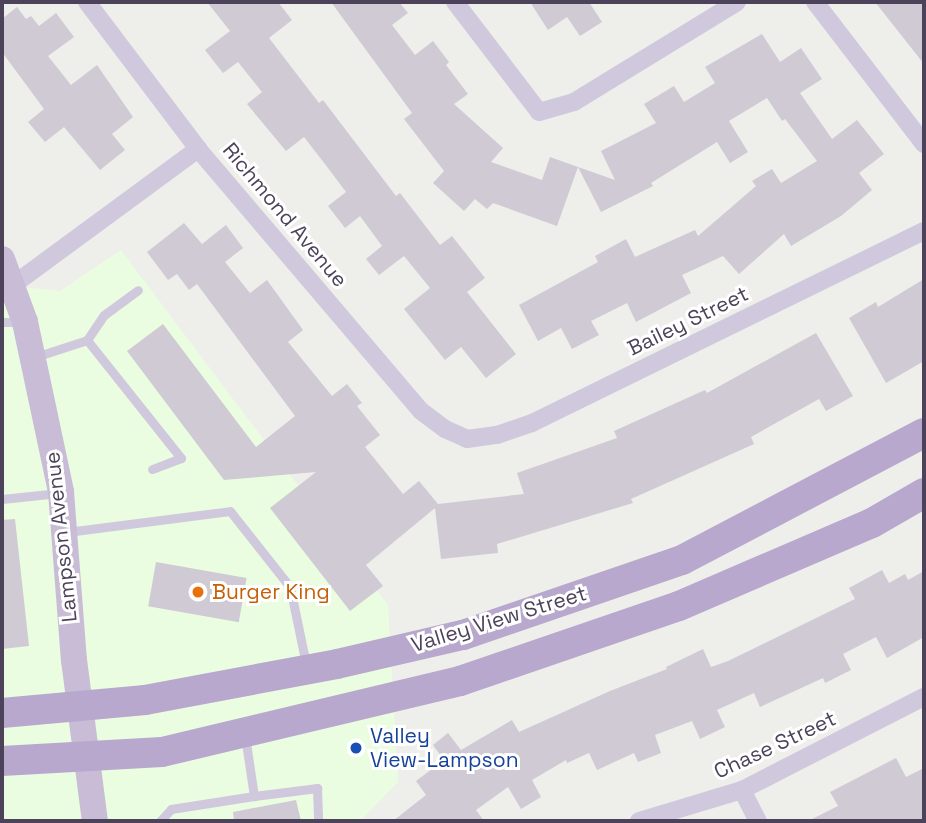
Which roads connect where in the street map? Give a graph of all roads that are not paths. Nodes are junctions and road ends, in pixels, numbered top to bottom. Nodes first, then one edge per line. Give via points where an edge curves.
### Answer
1 (87, 2) edge
2 (455, 2) edge
3 (737, 2) edge
4 (815, 2) edge
5 (924, 144) edge
6 (198, 149) junction
7 (924, 231) edge
8 (2, 259) edge
9 (13, 285) junction
10 (138, 290) dead end
11 (13, 322) edge
12 (88, 340) junction
13 (33, 357) junction
14 (924, 433) edge
15 (467, 439) joint
16 (152, 469) dead end
17 (61, 492) junction
18 (924, 493) edge
19 (2, 499) edge
20 (65, 532) junction
21 (308, 670) junction
22 (924, 697) edge
23 (79, 708) junction
24 (2, 713) edge
25 (244, 734) junction
26 (86, 758) junction
27 (2, 761) edge
28 (742, 790) junction
29 (254, 796) junction
30 (95, 821) edge
31 (160, 821) edge
32 (318, 821) edge
33 (639, 821) edge
34 (758, 821) edge

1 - 6 street, Richmond Avenue
2 - 3 street via 539,112 574,102
4 - 5 street
6 - 9 street
6 - 15 street, Richmond Avenue via 421,411
7 - 15 street, Bailey Street via 532,423 498,435
8 - 9 main road, Lampson Avenue
9 - 11 main road, Lampson Avenue
10 - 12 lane via 104,315
11 - 13 main road, Lampson Avenue
12 - 13 lane
12 - 16 lane via 181,458
13 - 17 main road, Lampson Avenue
14 - 21 main road, Valley View Street via 682,560 463,635
17 - 19 lane
17 - 20 main road, Lampson Avenue
18 - 25 main road, Valley View Street via 872,523 679,606 460,681
20 - 21 lane via 230,511 290,587
20 - 23 main road, Lampson Avenue
21 - 23 main road, Valley View Street
22 - 28 street, Chase Street
23 - 24 main road, Valley View Street
23 - 26 main road, Lampson Avenue
25 - 26 main road, Valley View Street via 162,752
25 - 29 lane
26 - 27 main road, Valley View Street
26 - 30 main road, Lampson Avenue
28 - 33 street, Chase Street
28 - 34 street
29 - 31 lane via 171,809
29 - 32 lane via 317,788

